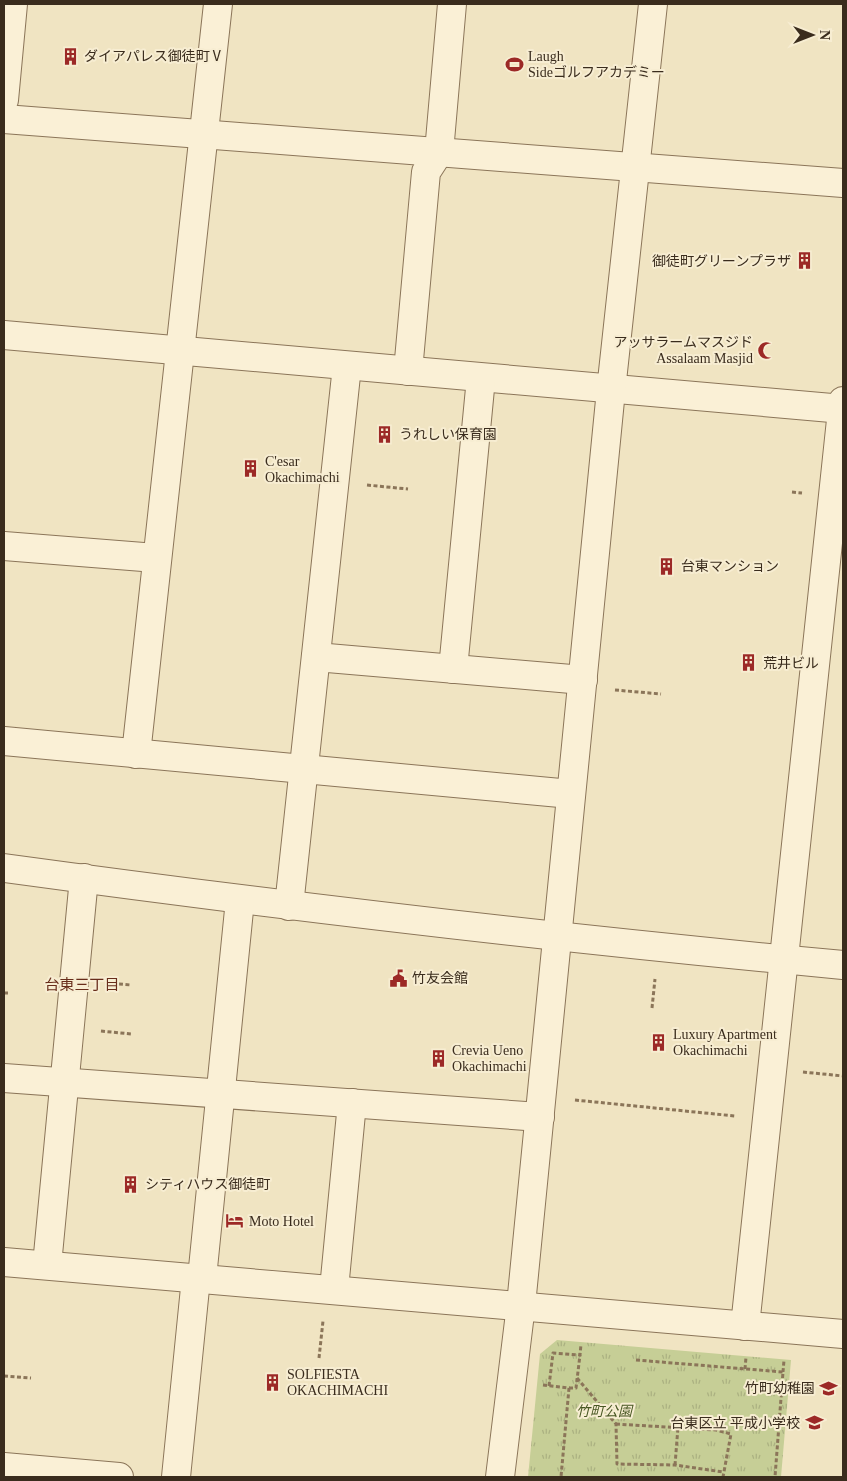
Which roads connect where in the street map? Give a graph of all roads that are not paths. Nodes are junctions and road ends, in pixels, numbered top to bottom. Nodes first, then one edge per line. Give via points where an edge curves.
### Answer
1 (13, 4) edge
2 (218, 4) edge
3 (452, 4) edge
4 (653, 4) edge
5 (4, 100) edge
6 (4, 119) edge
7 (203, 134) junction
8 (439, 152) junction
9 (636, 168) junction
10 (843, 184) edge
11 (4, 335) edge
12 (178, 351) junction
13 (348, 366) junction
14 (408, 371) junction
15 (481, 378) junction
16 (611, 390) junction
17 (843, 406) edge
18 (4, 546) edge
19 (156, 558) junction
20 (316, 657) junction
21 (454, 669) junction
22 (583, 680) junction
23 (4, 741) edge
24 (136, 754) junction
25 (304, 770) junction
26 (571, 794) junction
27 (4, 868) edge
28 (84, 878) junction
29 (240, 900) junction
30 (289, 906) junction
31 (557, 938) junction
32 (784, 960) junction
33 (843, 965) edge
34 (4, 1078) edge
35 (63, 1082) junction
36 (221, 1094) junction
37 (352, 1103) junction
38 (541, 1107) junction
39 (4, 1262) edge
40 (47, 1265) junction
41 (199, 1278) junction
42 (334, 1289) junction
43 (521, 1305) junction
44 (745, 1326) junction
45 (843, 1334) edge
46 (4, 1467) edge
47 (118, 1477) edge
48 (176, 1477) edge
49 (500, 1477) edge

1 - 5 street
2 - 7 street
3 - 8 street
4 - 9 street
6 - 7 street
7 - 8 street
7 - 12 street
8 - 9 street
8 - 14 street via 426,172
9 - 10 street
9 - 16 street
11 - 12 street
12 - 13 street
12 - 19 street
13 - 14 street
13 - 20 street
14 - 15 street
15 - 16 street
15 - 21 street
16 - 17 street
16 - 22 street
17 - 32 street
18 - 19 street
19 - 24 street
20 - 21 street
20 - 25 street
21 - 22 street
22 - 26 street
23 - 24 street
24 - 25 street
25 - 26 street
25 - 30 street
26 - 31 street
27 - 28 street
28 - 29 street
28 - 35 street
29 - 30 street
29 - 36 street
30 - 31 street
31 - 32 street
31 - 38 street
32 - 33 street
32 - 44 street
34 - 35 street
35 - 36 street
35 - 40 street
36 - 37 street
36 - 41 street
37 - 38 street
37 - 42 street
38 - 43 street
39 - 40 street
40 - 41 street
41 - 42 street
41 - 48 street
42 - 43 street
43 - 44 street
43 - 49 street
44 - 45 street
46 - 47 street

